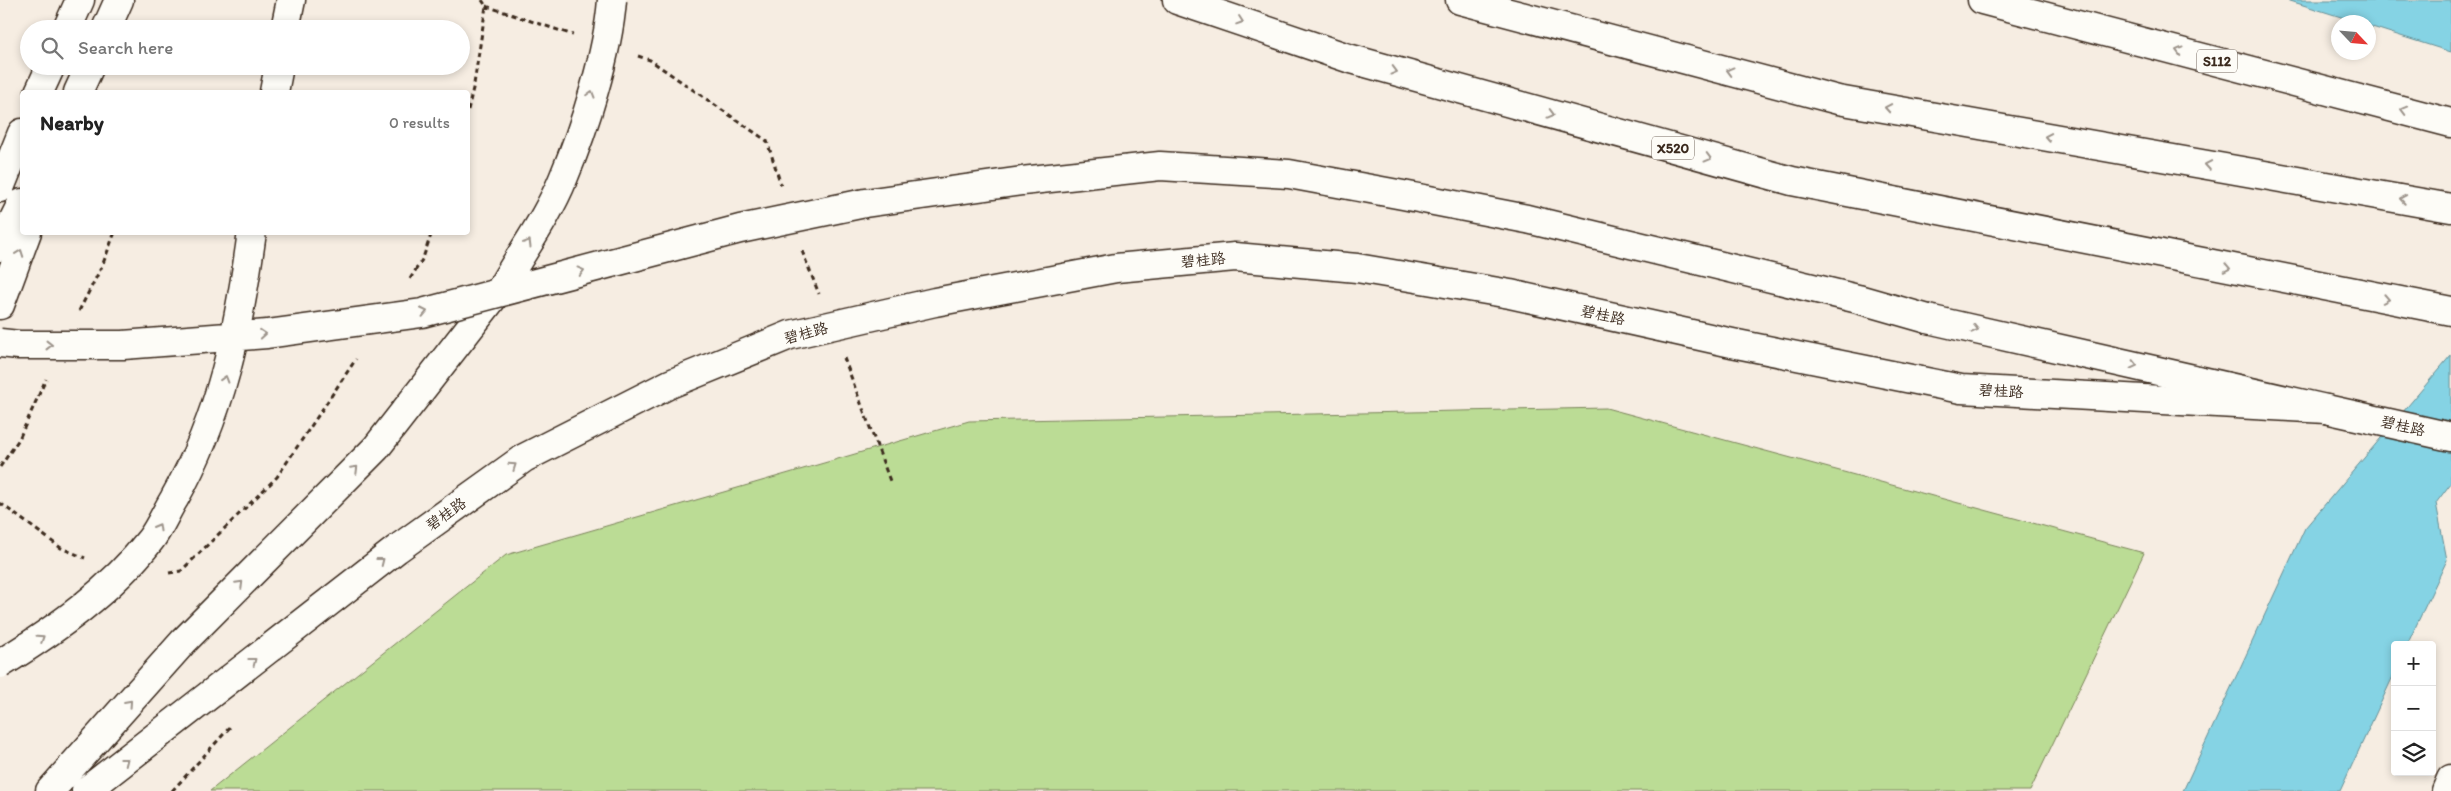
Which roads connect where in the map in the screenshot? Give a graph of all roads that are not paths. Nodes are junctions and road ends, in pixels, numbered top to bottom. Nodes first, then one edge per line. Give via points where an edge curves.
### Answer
1 (80, 0) edge
2 (119, 0) edge
3 (291, 0) edge
4 (612, 0) edge
5 (1177, 0) edge
6 (1460, 0) edge
7 (1982, 0) edge
8 (71, 20) edge
9 (110, 20) edge
10 (287, 20) edge
11 (47, 75) edge
12 (277, 75) edge
13 (40, 90) edge
14 (274, 90) edge
15 (2451, 123) edge
16 (20, 138) edge
17 (0, 188) edge
18 (20, 207) edge
19 (2451, 208) edge
20 (26, 235) edge
21 (252, 235) edge
22 (0, 248) edge
23 (0, 305) edge
24 (2451, 311) edge
25 (0, 343) edge
26 (2326, 409) junction
27 (2451, 437) edge
28 (0, 664) edge
29 (2451, 779) edge
30 (50, 791) edge
31 (86, 791) edge
32 (2446, 791) edge

1 - 8 main road
2 - 9 main road
3 - 10 main road
30 -> 4 main road, bridge via 183,642 376,448 503,285 563,180 610,31
5 -> 24 main road, X520 via 1348,58 1792,181
19 -> 6 main road via 1838,100
15 -> 7 main road, S112
11 - 13 main road
12 - 14 main road
16 - 17 main road
18 - 22 main road
23 -> 20 main road
28 -> 21 main road, bridge via 46,636 102,592 151,538 193,466 226,379 244,293
25 -> 26 main road, bridge via 123,345 267,334 422,313 740,229 865,203 1160,166 1289,174 1422,198 1546,224 1858,299 1928,319
26 - 27 main road, 碧桂路
31 -> 26 main road, 碧桂路 via 396,549 524,458 661,388 790,335 935,302 1116,268 1235,257 1357,268 1510,294 1962,389
29 - 32 main road

